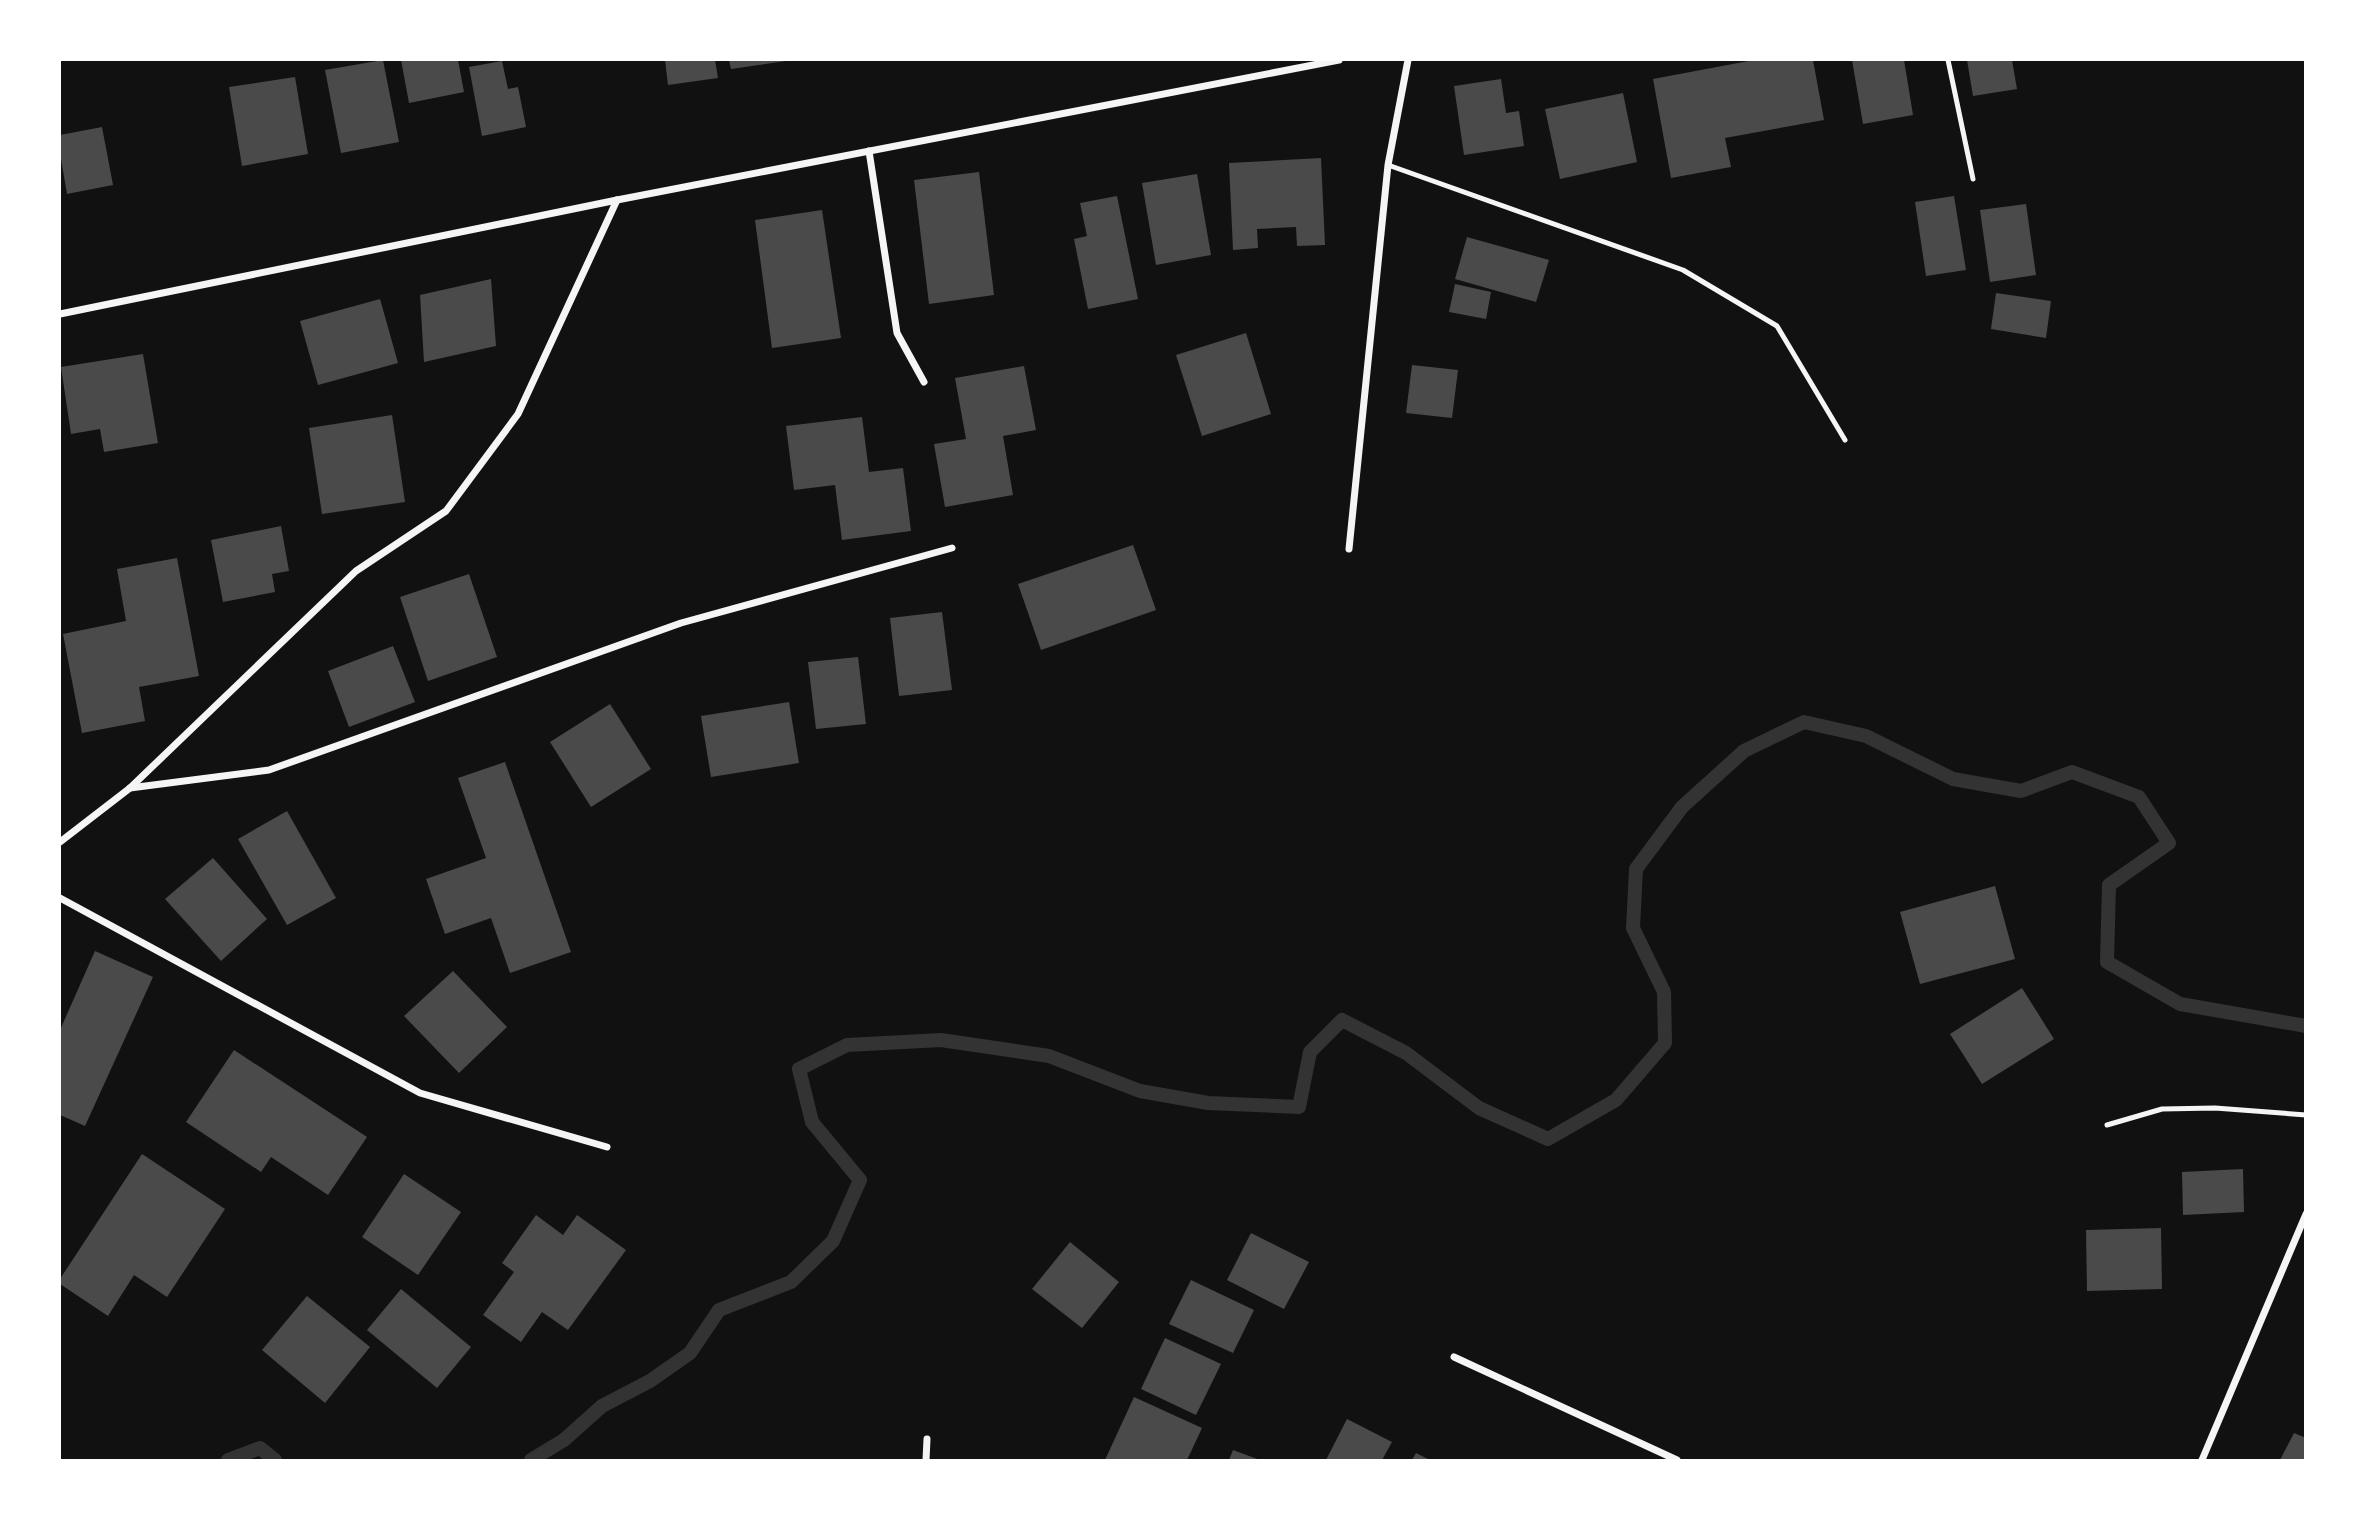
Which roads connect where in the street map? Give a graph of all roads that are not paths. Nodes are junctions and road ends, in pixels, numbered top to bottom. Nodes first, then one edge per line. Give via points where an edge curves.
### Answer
1 (1339, 60) edge
2 (1408, 60) edge
3 (1948, 60) edge
4 (869, 151) junction
5 (1388, 165) junction
6 (1973, 178) dead end
7 (617, 200) junction
8 (60, 314) edge
9 (924, 382) dead end
10 (1845, 440) dead end
11 (952, 548) dead end
12 (1349, 549) dead end
13 (130, 788) junction
14 (60, 842) edge
15 (60, 898) edge
16 (2305, 1115) edge
17 (2106, 1125) dead end
18 (607, 1147) dead end
19 (2305, 1214) edge
20 (1454, 1357) dead end
21 (927, 1439) dead end
22 (926, 1461) edge
23 (1677, 1461) edge
24 (2202, 1461) edge

1 - 4 street
2 - 5 street
3 - 6 lane
4 - 7 street
4 - 9 street via 897,332
5 - 10 lane via 1683,270 1777,326
5 - 12 street
7 - 8 street
7 - 13 street via 518,414 446,511 356,571
11 - 13 street via 681,623 269,771
13 - 14 street
15 - 18 street via 420,1093
16 - 17 lane via 2162,1109
19 - 24 street
20 - 23 street
21 - 22 street

